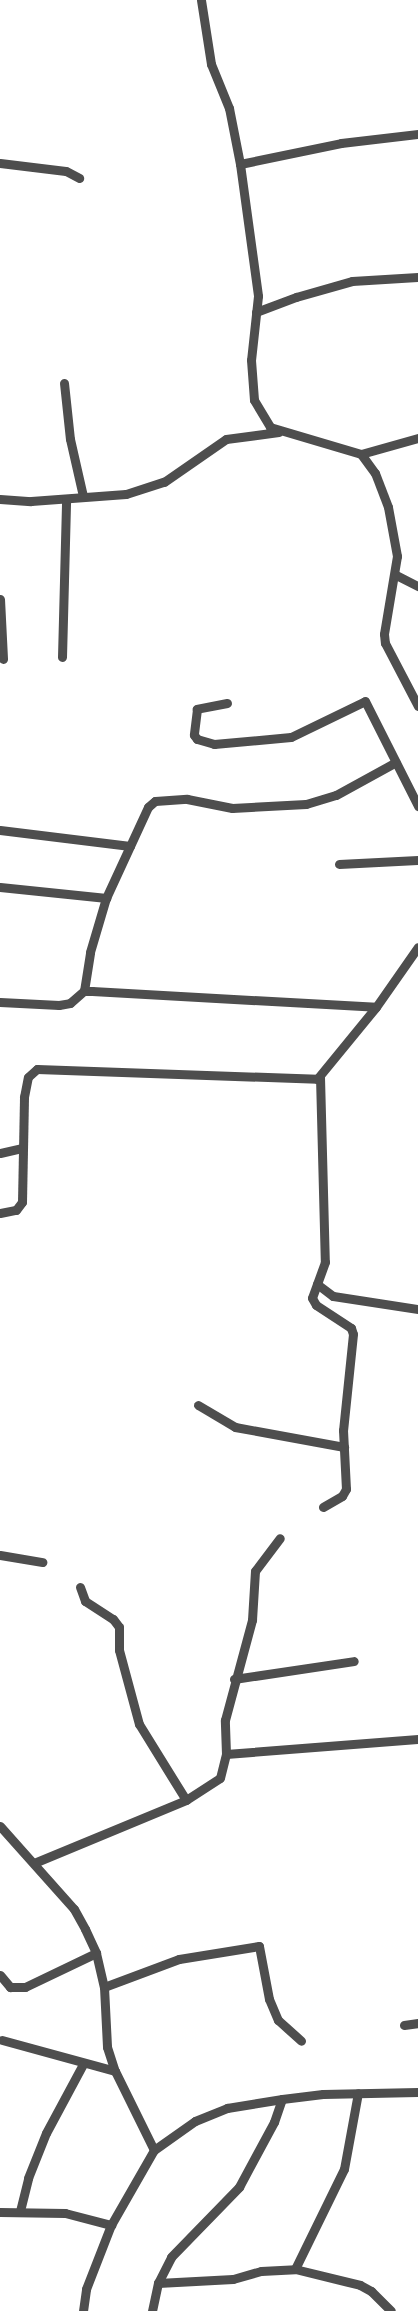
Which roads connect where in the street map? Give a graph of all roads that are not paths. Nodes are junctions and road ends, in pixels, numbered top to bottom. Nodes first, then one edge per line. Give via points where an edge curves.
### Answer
1 (201, 0) edge
2 (418, 134) edge
3 (0, 163) edge
4 (240, 164) junction
5 (78, 178) dead end
6 (418, 277) edge
7 (256, 312) junction
8 (64, 383) dead end
9 (279, 432) junction
10 (418, 438) edge
11 (361, 454) junction
12 (82, 496) junction
13 (0, 499) edge
14 (66, 499) junction
15 (396, 575) junction
16 (418, 586) edge
17 (0, 599) edge
18 (62, 657) dead end
19 (3, 659) dead end
20 (417, 702) edge
21 (227, 703) dead end
22 (396, 762) junction
23 (418, 806) edge
24 (3, 830) edge
25 (0, 837) edge
26 (130, 846) junction
27 (418, 860) edge
28 (339, 864) dead end
29 (0, 887) edge
30 (106, 898) junction
31 (418, 947) edge
32 (84, 991) junction
33 (0, 1002) edge
34 (376, 1007) junction
35 (320, 1077) junction
36 (21, 1148) junction
37 (0, 1153) edge
38 (0, 1213) edge
39 (317, 1284) junction
40 (418, 1308) edge
41 (198, 1405) dead end
42 (344, 1447) junction
43 (323, 1507) dead end
44 (280, 1538) dead end
45 (0, 1555) edge
46 (42, 1562) dead end
47 (80, 1587) dead end
48 (354, 1661) dead end
49 (234, 1679) junction
50 (418, 1738) edge
51 (226, 1754) junction
52 (186, 1800) junction
53 (0, 1826) edge
54 (34, 1863) junction
55 (96, 1953) junction
56 (0, 1975) edge
57 (104, 1987) junction
58 (418, 2023) edge
59 (404, 2025) dead end
60 (2, 2040) dead end
61 (301, 2041) dead end
62 (83, 2064) junction
63 (116, 2071) junction
64 (418, 2092) edge
65 (358, 2093) junction
66 (282, 2099) junction
67 (154, 2150) junction
68 (20, 2211) junction
69 (0, 2212) edge
70 (111, 2225) junction
71 (295, 2269) junction
72 (158, 2284) junction
73 (83, 2311) edge
74 (152, 2311) edge
75 (391, 2311) edge

1 - 4 street via 211,64 229,108
2 - 4 street via 341,143
3 - 5 street via 66,172
4 - 7 street via 258,296
6 - 7 street via 352,281 296,296
7 - 9 street via 251,360 254,400 262,418
8 - 12 street via 70,439
9 - 11 street via 303,435
9 - 12 street via 226,439 164,482 147,488 126,494
10 - 11 street
11 - 15 street via 375,473 388,507 397,556
12 - 14 street
13 - 14 street
14 - 18 street
15 - 16 street
15 - 20 street via 384,634 392,660
17 - 19 street
21 - 22 street via 197,709 194,735 197,740 221,744 291,738 366,701
22 - 23 street
22 - 26 street via 336,795 306,804 232,808 188,799 162,798 148,807
24 - 25 street
24 - 26 street
26 - 30 street
27 - 28 street
29 - 30 street
30 - 32 street via 90,952
31 - 34 street
32 - 33 street via 70,1003 59,1005
32 - 34 street
34 - 35 street
35 - 36 street via 309,1080 212,1073 36,1069 28,1077
35 - 39 street via 326,1249 323,1275
36 - 37 street
36 - 38 street via 21,1207
39 - 40 street via 333,1296
39 - 42 street via 313,1302 353,1330
41 - 42 street via 235,1426
42 - 43 street via 346,1489 342,1496
44 - 49 street via 255,1571 252,1620 246,1649
45 - 46 street
47 - 52 street via 85,1601 114,1619 119,1627 120,1650 138,1724
48 - 49 street
49 - 51 street via 225,1720
50 - 51 street
51 - 52 street via 220,1778
52 - 54 street
53 - 54 street
54 - 55 street via 74,1910
55 - 56 street via 26,1987 10,1987
55 - 57 street
57 - 61 street via 179,1959 253,1944 261,1950 269,1999 278,2020
57 - 63 street via 107,2047
58 - 59 street
60 - 62 street
62 - 63 street
62 - 68 street via 46,2133 28,2178
63 - 67 street
64 - 65 street
65 - 66 street
65 - 71 street via 344,2169
66 - 67 street via 227,2108 203,2118
66 - 72 street via 274,2122 239,2187 171,2257
67 - 70 street
68 - 69 street
68 - 70 street via 64,2214
70 - 73 street via 86,2289
71 - 72 street via 261,2271 233,2279
71 - 75 street via 371,2290
72 - 74 street

